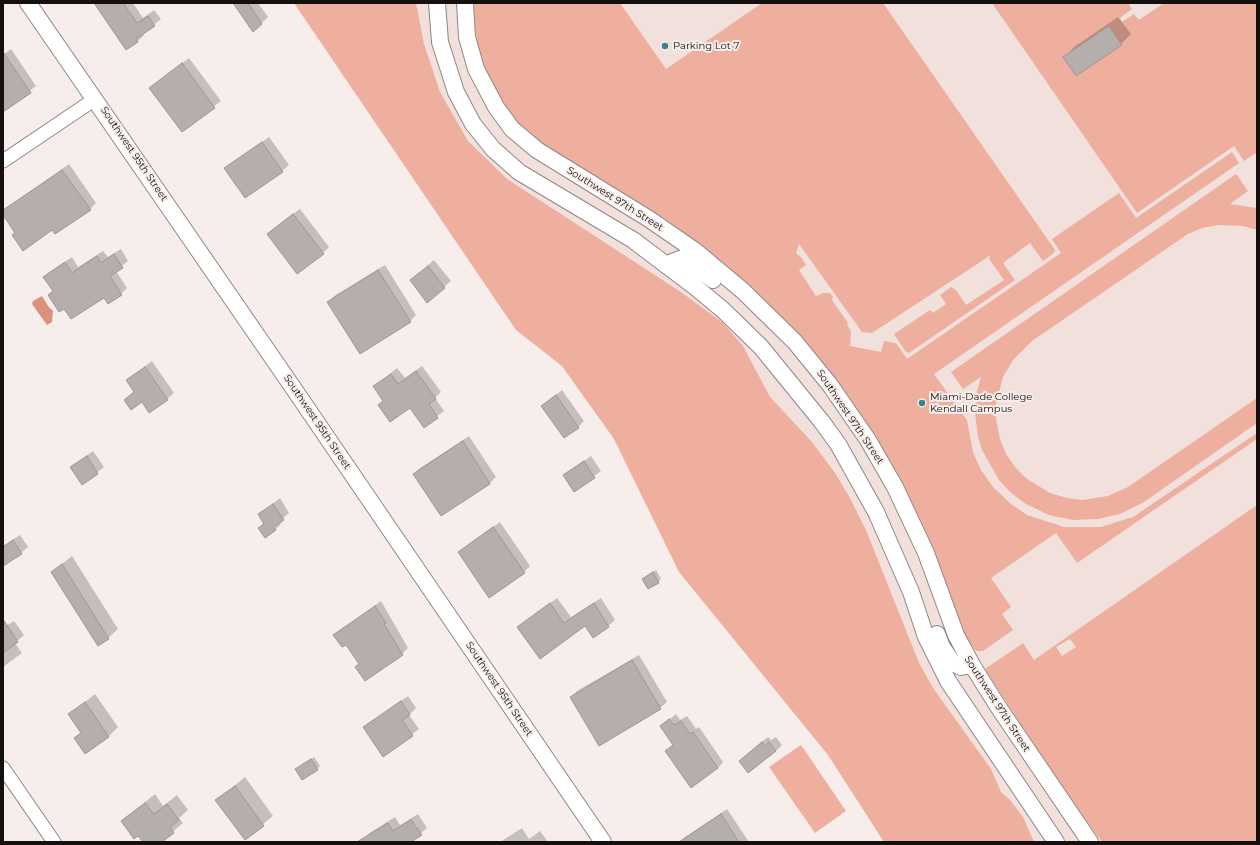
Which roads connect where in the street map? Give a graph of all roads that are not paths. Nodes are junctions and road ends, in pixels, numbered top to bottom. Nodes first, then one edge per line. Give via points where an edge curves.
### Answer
1 (28, 3) edge
2 (437, 3) edge
3 (465, 3) edge
4 (95, 99) junction
5 (3, 161) edge
6 (667, 264) junction
7 (736, 285) junction
8 (911, 592) junction
9 (972, 665) junction
10 (3, 768) edge
11 (54, 842) edge
12 (603, 842) edge
13 (1056, 842) edge
14 (1090, 842) edge

1 - 4 street, Southwest 95th Street
2 - 6 street via 440,42 456,92 473,124 493,148 519,172 633,240
3 - 7 street, Southwest 97th Street via 467,37 476,69 496,107 512,129 536,150 694,250
4 - 5 street
4 - 12 street, Southwest 95th Street
6 - 7 street via 683,258 716,283
6 - 8 street via 757,342 822,422 868,496
7 - 9 street, Southwest 97th Street via 813,363 868,440 915,528 956,635
8 - 9 street via 929,615 942,647 953,663 961,667
8 - 13 street via 926,637 948,681
9 - 14 street, Southwest 97th Street
10 - 11 street

